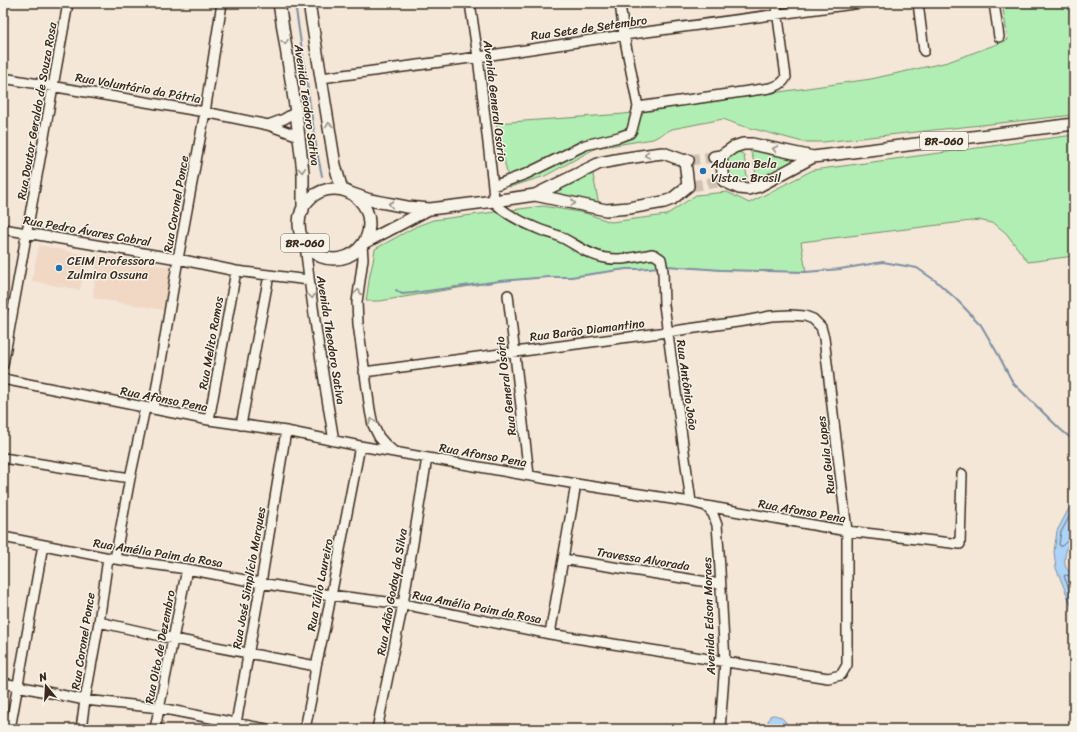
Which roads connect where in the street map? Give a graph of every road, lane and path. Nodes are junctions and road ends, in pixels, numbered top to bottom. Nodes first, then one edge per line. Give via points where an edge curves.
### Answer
1 (68, 3) edge
2 (222, 3) edge
3 (280, 3) edge
4 (309, 3) edge
5 (470, 3) edge
6 (620, 3) edge
7 (776, 3) edge
8 (861, 3) edge
9 (918, 3) edge
10 (994, 3) edge
11 (778, 14) junction
12 (624, 35) junction
13 (999, 37) dead end
14 (924, 51) dead end
15 (478, 57) junction
16 (3, 78) edge
17 (321, 78) junction
18 (53, 86) junction
19 (638, 107) junction
20 (205, 112) junction
21 (296, 112) junction
22 (1074, 124) edge
23 (268, 125) junction
24 (299, 136) junction
25 (813, 157) junction
26 (493, 186) junction
27 (346, 192) junction
28 (535, 195) junction
29 (494, 201) junction
30 (430, 209) junction
31 (302, 210) junction
32 (3, 228) edge
33 (27, 233) junction
34 (305, 244) junction
35 (363, 244) junction
36 (178, 259) junction
37 (236, 270) junction
38 (269, 275) junction
39 (309, 280) junction
40 (508, 295) dead end
41 (813, 319) joint
42 (667, 332) junction
43 (514, 351) junction
44 (3, 365) edge
45 (364, 372) junction
46 (3, 379) edge
47 (149, 408) junction
48 (209, 420) junction
49 (241, 425) junction
50 (286, 431) junction
51 (334, 441) junction
52 (360, 446) junction
53 (394, 452) junction
54 (3, 458) edge
55 (427, 458) junction
56 (962, 474) dead end
57 (529, 475) junction
58 (130, 478) junction
59 (576, 484) junction
60 (691, 502) junction
61 (706, 506) junction
62 (847, 531) junction
63 (3, 537) edge
64 (43, 545) junction
65 (112, 558) junction
66 (562, 558) junction
67 (188, 569) junction
68 (261, 584) junction
69 (720, 584) junction
70 (330, 595) junction
71 (403, 604) junction
72 (99, 622) junction
73 (550, 634) junction
74 (174, 639) junction
75 (248, 652) junction
76 (725, 662) junction
77 (847, 665) joint
78 (316, 666) junction
79 (3, 683) edge
80 (18, 685) junction
81 (85, 700) junction
82 (160, 708) junction
83 (236, 726) edge
84 (10, 729) edge
85 (81, 729) edge
86 (155, 729) edge
87 (266, 729) edge
88 (305, 729) edge
89 (377, 729) edge
90 (720, 729) edge

1 - 18 street, Rua Doutor Geraldo de Souza Rosa
2 - 20 street, Rua Coronel Ponce
3 -> 21 main road, Avenida Teodoro Sativa / BR-060
4 - 17 main road, Avenida Teodoro Sativa
5 - 15 street, Avenida General Osório
6 - 12 street
7 - 11 street
8 - 11 street, Rua Sete de Setembro
9 - 14 street
10 - 13 street
11 - 12 street, Rua Sete de Setembro
11 - 19 street via 786,77 778,86
12 - 15 street, Rua Sete de Setembro
12 - 19 street
15 - 17 street, Rua Sete de Setembro
15 - 26 street, Avenida General Osório
16 - 18 street, Rua Voluntário da Pátria
27 -> 17 main road, Avenida Teodoro Sativa via 335,165
18 - 20 street, Rua Voluntário da Pátria
18 - 33 street, Rua Doutor Geraldo de Souza Rosa
19 - 26 street via 630,133 591,143 526,174
20 - 23 street, Rua Voluntário da Pátria
20 - 36 street, Rua Coronel Ponce
21 - 23 street
21 - 24 main road, Avenida Teodoro Sativa / BR-060
22 - 25 main road, BR-060
23 - 24 street, Rua Voluntário da Pátria
24 -> 31 main road, Avenida Teodoro Sativa / BR-060 via 303,172
25 -> 25 main road, BR-060 via 743,144 717,157 720,182 748,189 759,186
26 - 29 street, Avenida General Osório
30 -> 27 main road, BR-060 via 370,200
27 - 31 main road, BR-060 via 323,192 314,196
27 - 35 main road via 358,198 368,215 368,234
28 -> 28 main road, BR-060 via 606,210 664,202 690,186 687,161 654,154 600,163
28 - 29 main road, BR-060
29 - 30 main road, BR-060
29 - 42 street, Rua Antônio João via 502,210 522,221 597,256 608,259 652,254 658,256 662,262
30 - 35 main road, BR-060
31 - 34 main road, BR-060 via 300,227
32 - 33 street, Rua Pedro Ávares Cabral
33 - 36 street, Rua Pedro Ávares Cabral
33 - 44 street, Rua Doutor Geraldo de Souza Rosa
34 - 35 main road, BR-060 via 320,256 338,259 356,252
34 - 39 street, Avenida Theodoro Sativa
45 -> 35 street via 356,302
36 - 37 street, Rua Pedro Ávares Cabral
36 - 47 street, Rua Coronel Ponce
37 - 38 street, Rua Pedro Ávares Cabral
37 - 48 street, Rua Melito Ramos
38 - 39 street, Rua Pedro Ávares Cabral
38 - 49 street
39 -> 51 street, Avenida Theodoro Sativa
40 - 43 street, Rua General Osório
41 - 42 street, Rua Barão Diamantino via 805,316 771,316
41 - 62 street, Rua Guia Lopes via 821,327 824,338
42 - 43 street, Rua Barão Diamantino
42 - 60 street, Rua Antônio João
43 - 45 street, Rua Barão Diamantino
43 - 57 street, Rua General Osório
53 -> 45 street via 379,437 373,425
46 - 47 street, Rua Afonso Pena
47 - 48 street, Rua Afonso Pena
47 - 58 street, Rua Coronel Ponce
48 - 49 street, Rua Afonso Pena
49 - 50 street, Rua Afonso Pena
50 - 51 street, Rua Afonso Pena
50 - 68 street, Rua José Simplício Marques
51 - 52 street, Rua Afonso Pena
52 - 53 street, Rua Afonso Pena
52 - 70 street, Rua Túlio Loureiro
53 - 55 street, Rua Afonso Pena
54 - 58 street
55 - 57 street, Rua Afonso Pena
55 - 71 street, Rua Adão Godoy da Silva
56 - 62 street, Rua Afonso Pena via 960,544
57 - 59 street, Rua Afonso Pena
58 - 65 street, Rua Coronel Ponce
59 - 60 street, Rua Afonso Pena
59 - 66 street
60 - 61 street, Rua Afonso Pena
61 - 62 street, Rua Afonso Pena
61 - 69 street, Avenida Edson Moraes via 713,514 717,525
62 - 77 street, Rua Guia Lopes
63 - 64 street, Rua Amélia Paim da Rosa
64 - 65 street, Rua Amélia Paim da Rosa
64 - 80 street
65 - 67 street, Rua Amélia Paim da Rosa
65 - 72 street, Rua Coronel Ponce
66 - 69 street, Travessa Alvorada
66 - 73 street
67 - 68 street, Rua Amélia Paim da Rosa
67 - 74 street, Rua Oito de Dezembro
68 - 70 street, Rua Amélia Paim da Rosa
68 - 75 street, Rua José Simplício Marques
69 - 76 street, Avenida Edson Moraes
70 - 71 street, Rua Amélia Paim da Rosa
70 - 78 street, Rua Túlio Loureiro
71 - 73 street, Rua Amélia Paim da Rosa
71 - 89 street, Rua Adão Godoy da Silva
72 - 74 street
72 - 81 street, Rua Coronel Ponce
73 - 76 street, Rua Amélia Paim da Rosa
74 - 75 street
74 - 82 street, Rua Oito de Dezembro
75 - 78 street
75 - 83 street, Rua José Simplício Marques
76 - 77 street, Rua Amélia Paim da Rosa via 828,678 841,675
76 - 90 street, Avenida Edson Moraes
78 - 88 street, Rua Túlio Loureiro
79 - 80 street
80 - 81 street
80 - 84 street
81 - 82 street
81 - 85 street, Rua Coronel Ponce
82 - 83 street
82 - 86 street, Rua Oito de Dezembro
83 - 87 street

